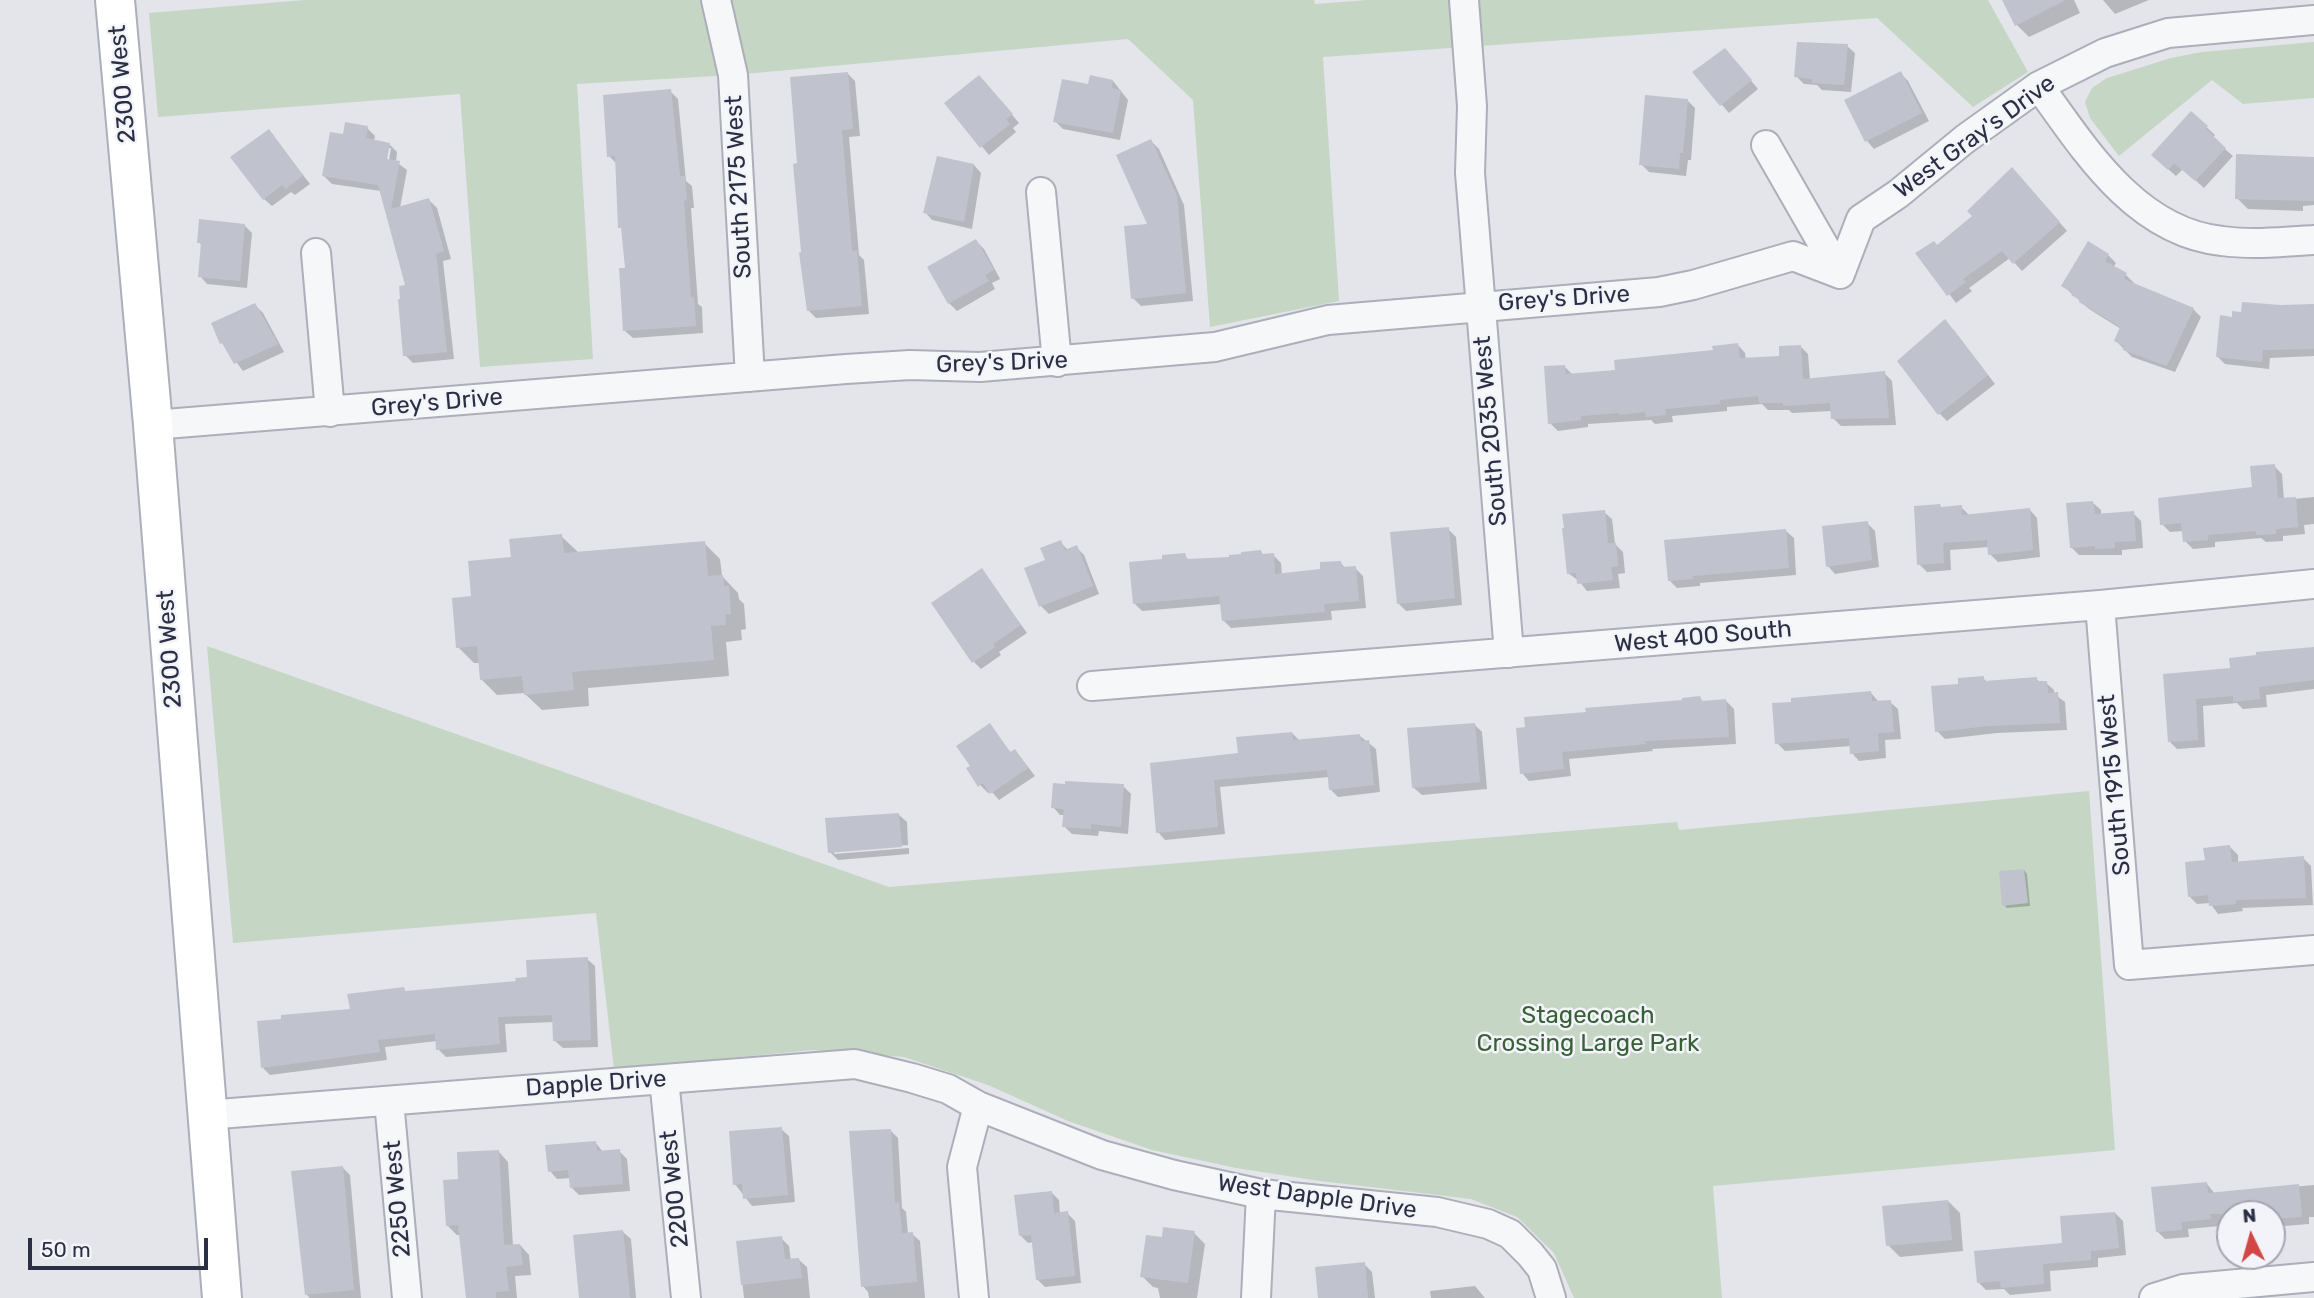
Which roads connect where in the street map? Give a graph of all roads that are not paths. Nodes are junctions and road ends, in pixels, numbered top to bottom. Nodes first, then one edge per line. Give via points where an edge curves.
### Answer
1 (115, 0) edge
2 (716, 0) edge
3 (1464, 0) edge
4 (2314, 20) edge
5 (2039, 86) junction
6 (1766, 145) dead end
7 (1041, 192) dead end
8 (2314, 240) edge
9 (316, 253) dead end
10 (1840, 274) junction
11 (1481, 306) junction
12 (1056, 362) junction
13 (750, 377) junction
14 (330, 412) junction
15 (153, 425) junction
16 (2314, 584) edge
17 (2100, 605) junction
18 (1509, 653) junction
19 (1092, 686) dead end
20 (2314, 950) edge
21 (664, 1079) junction
22 (388, 1101) junction
23 (978, 1106) junction
24 (206, 1115) junction
25 (1261, 1194) junction
26 (2314, 1278) edge
27 (222, 1298) edge
28 (407, 1298) edge
29 (686, 1298) edge
30 (974, 1298) edge
31 (1256, 1298) edge
32 (1551, 1298) edge
33 (2154, 1298) edge

1 - 15 main road, 2300 West
2 - 13 street, South 2175 West via 733,75
3 - 11 street, South 2035 West via 1472,106 1470,173
4 - 5 street, West Gray's Drive via 2168,33 2105,53
5 - 8 street via 2118,188 2178,229 2220,241
5 - 10 street, West Gray's Drive via 1861,219
6 - 10 street
7 - 12 street
9 - 14 street
10 - 11 street, Grey's Drive via 1793,256 1659,292
11 - 12 street, Grey's Drive via 1328,320 1215,347
11 - 18 street, South 2035 West
12 - 13 street, Grey's Drive via 909,365
13 - 14 street, Grey's Drive
14 - 15 street, Grey's Drive
15 - 24 main road, 2300 West
16 - 17 street, West 400 South
17 - 18 street, West 400 South
17 - 20 street, South 1915 West via 2129,965
18 - 19 street, West 400 South
21 - 22 street, Dapple Drive
21 - 23 street, Dapple Drive via 855,1064 948,1089
21 - 29 street, 2200 West
22 - 24 street, Dapple Drive
22 - 28 street, 2250 West
23 - 25 street, West Dapple Drive via 1102,1155
23 - 30 street via 962,1167
24 - 27 main road, 2300 West
25 - 31 street
25 - 32 street, West Dapple Drive via 1467,1217 1510,1234 1542,1269
26 - 33 street via 2183,1289

